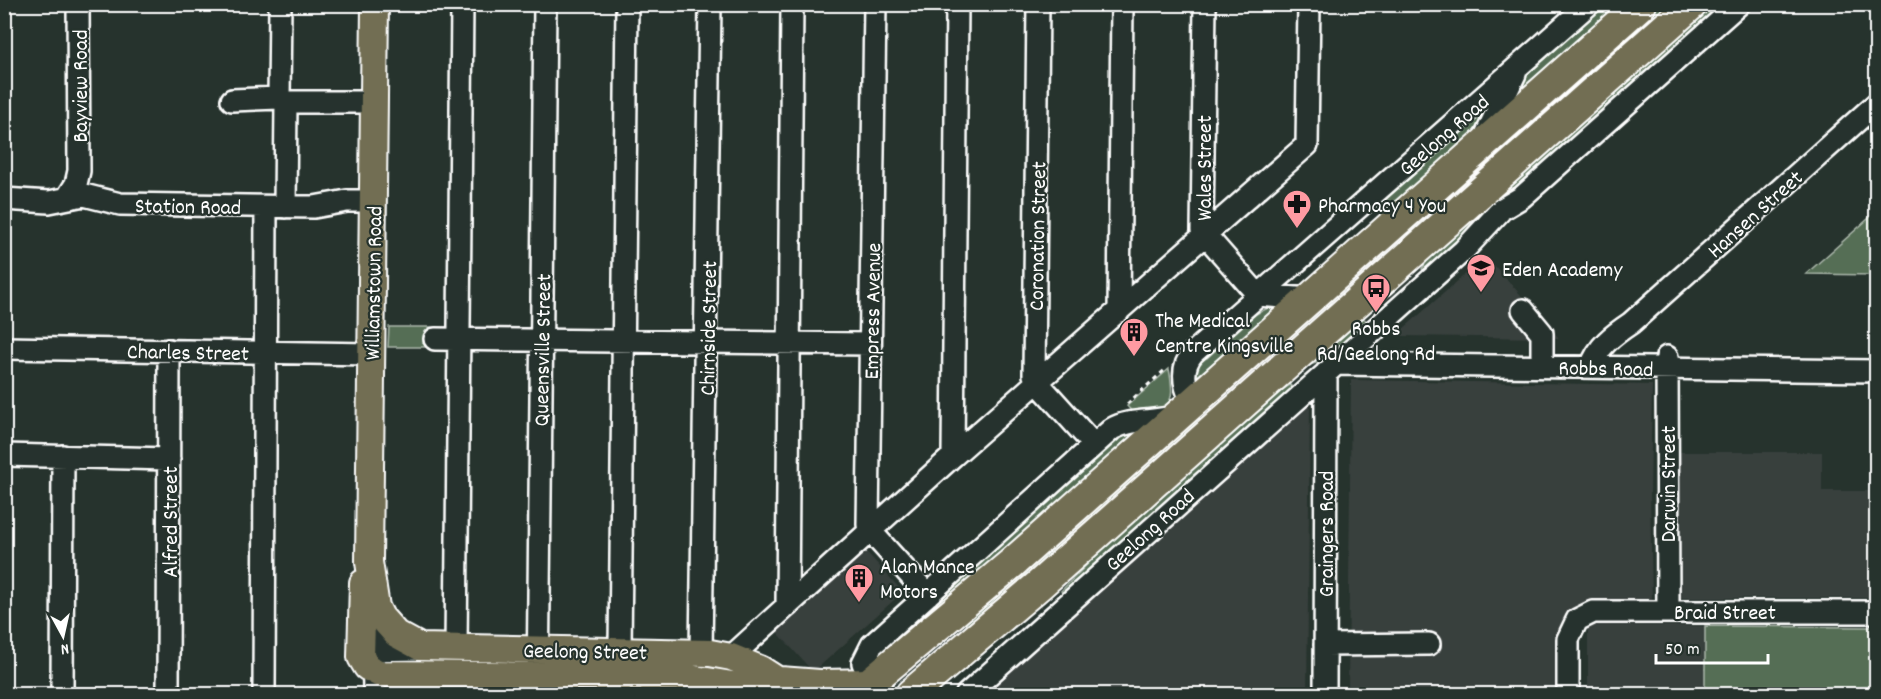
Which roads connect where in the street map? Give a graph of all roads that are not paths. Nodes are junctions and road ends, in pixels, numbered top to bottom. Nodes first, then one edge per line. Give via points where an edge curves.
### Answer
1 (78, 4) edge
2 (280, 4) edge
3 (375, 4) edge
4 (462, 4) edge
5 (545, 4) edge
6 (627, 4) edge
7 (710, 4) edge
8 (792, 4) edge
9 (875, 4) edge
10 (957, 4) edge
11 (1038, 4) edge
12 (1122, 4) edge
13 (1205, 4) edge
14 (1309, 4) edge
15 (1589, 4) edge
16 (1641, 4) edge
17 (1692, 4) edge
18 (1739, 4) edge
19 (1517, 69) junction
20 (232, 100) dead end
21 (283, 100) junction
22 (374, 102) junction
23 (1876, 104) edge
24 (1480, 146) junction
25 (79, 167) junction
26 (1443, 180) junction
27 (1490, 184) junction
28 (93, 197) junction
29 (67, 198) junction
30 (4, 199) edge
31 (373, 201) junction
32 (275, 207) junction
33 (1489, 225) junction
34 (1205, 237) junction
35 (1258, 295) junction
36 (1309, 299) junction
37 (1523, 310) dead end
38 (1119, 311) junction
39 (1368, 337) junction
40 (435, 339) dead end
41 (459, 339) junction
42 (542, 341) junction
43 (624, 341) junction
44 (707, 342) junction
45 (788, 343) junction
46 (870, 344) junction
47 (4, 348) edge
48 (169, 350) junction
49 (264, 352) junction
50 (372, 354) junction
51 (1542, 355) junction
52 (1876, 360) edge
53 (1603, 361) junction
54 (1667, 362) junction
55 (1332, 368) junction
56 (1876, 371) edge
57 (1274, 375) junction
58 (1038, 383) junction
59 (1184, 409) junction
60 (1235, 410) junction
61 (1094, 445) junction
62 (4, 455) edge
63 (63, 456) junction
64 (953, 456) junction
65 (169, 459) junction
66 (870, 531) junction
67 (369, 562) junction
68 (374, 594) junction
69 (928, 595) junction
70 (787, 606) junction
71 (1668, 611) junction
72 (1876, 612) edge
73 (1325, 645) junction
74 (1430, 645) dead end
75 (447, 649) junction
76 (538, 649) junction
77 (620, 649) junction
78 (701, 652) junction
79 (731, 657) junction
80 (368, 664) edge
81 (538, 685) edge
82 (867, 686) edge
83 (789, 687) edge
84 (917, 693) edge
85 (62, 694) edge
86 (168, 694) edge
87 (264, 694) edge
88 (360, 694) edge
89 (756, 694) edge
90 (967, 694) edge
91 (1325, 694) edge
92 (1568, 694) edge

1 - 25 street, Bayview Road
2 - 21 street
3 - 22 main road, Williamstown Road
4 - 41 street
5 - 42 street, Queensville Street
6 - 43 street
7 - 44 street, Chirnside Street
8 - 45 street
9 - 46 street, Empress Avenue
10 - 64 street
11 - 58 street, Coronation Street via 1034,371
12 - 38 street
13 - 34 street, Wales Street
14 - 34 street via 1307,145
15 - 19 street, Geelong Road
16 - 24 highway, Geelong Road
17 - 27 highway, Geelong Road
18 - 33 street, Geelong Road
19 - 24 street, Geelong Road
19 - 35 street, Geelong Road
20 - 21 street
21 - 22 street
21 - 32 street
22 - 31 main road, Williamstown Road
23 - 53 street, Hansen Street via 1610,337
24 - 26 highway, Geelong Road
25 - 28 street, Bayview Road
25 - 29 street, Bayview Road via 77,181
26 - 27 highway
26 - 36 highway, Geelong Road
27 - 33 street via 1493,201
27 - 57 highway, Geelong Road
28 - 29 street, Station Road
28 - 32 street, Station Road via 120,204
29 - 30 street, Station Road via 49,202
31 - 32 street, Station Road
31 - 50 main road, Williamstown Road
32 - 49 street
33 - 39 street, Geelong Road
34 - 35 street, Wales Street
34 - 38 street
35 - 36 street
35 - 59 street, Geelong Road via 1193,353 1184,381
36 - 59 highway, Geelong Road
37 - 51 street via 1542,333
38 - 58 street
39 - 51 street, Robbs Road via 1389,353
39 - 55 street, Geelong Road
40 - 41 street
41 - 42 street
41 - 75 street
42 - 43 street
42 - 76 street, Queensville Street
43 - 44 street
43 - 77 street
44 - 45 street
44 - 78 street, Chirnside Street
45 - 46 street
45 - 70 street
46 - 66 street, Empress Avenue
47 - 48 street, Charles Street
48 - 49 street, Charles Street
48 - 65 street, Alfred Street
49 - 50 street, Charles Street
49 - 87 street
50 - 67 main road, Williamstown Road
51 - 53 street, Robbs Road
52 - 54 street, Robbs Road
53 - 54 street, Robbs Road
53 - 55 street, Robbs Road
54 - 56 street, Robbs Road
54 - 71 street, Darwin Street
55 - 57 street
55 - 73 street, Graingers Road
55 - 90 street, Geelong Road
57 - 60 highway, Geelong Road
58 - 61 street
58 - 64 street
59 - 60 highway
59 - 61 street via 1157,421 1125,423
59 - 82 highway, Geelong Road
60 - 84 highway, Geelong Road
61 - 69 street
62 - 63 street
63 - 65 street
63 - 85 street
64 - 66 street
65 - 86 street, Alfred Street
66 - 69 street
66 - 70 street
67 - 68 main road, Williamstown Road
67 - 80 main road, Williamstown Road via 362,584
68 - 75 main road via 379,614 392,631 415,645
68 - 80 street, Williamstown Road
69 - 82 street via 867,653
70 - 79 street
71 - 72 street, Braid Street
71 - 92 street, Braid Street via 1593,612 1576,620 1568,639
73 - 74 street
73 - 91 street, Graingers Road
75 - 76 main road, Geelong Street
75 - 80 street, Geelong Street
76 - 77 main road, Geelong Street
76 - 81 street, Queensville Street
77 - 78 main road, Geelong Street
78 - 79 main road, Geelong Street
79 - 83 main road, Geelong Street
80 - 81 main road, Geelong Street via 397,676
80 - 88 street, Williamstown Road
81 - 89 main road, Geelong Street via 702,679
82 - 83 main road via 820,683

